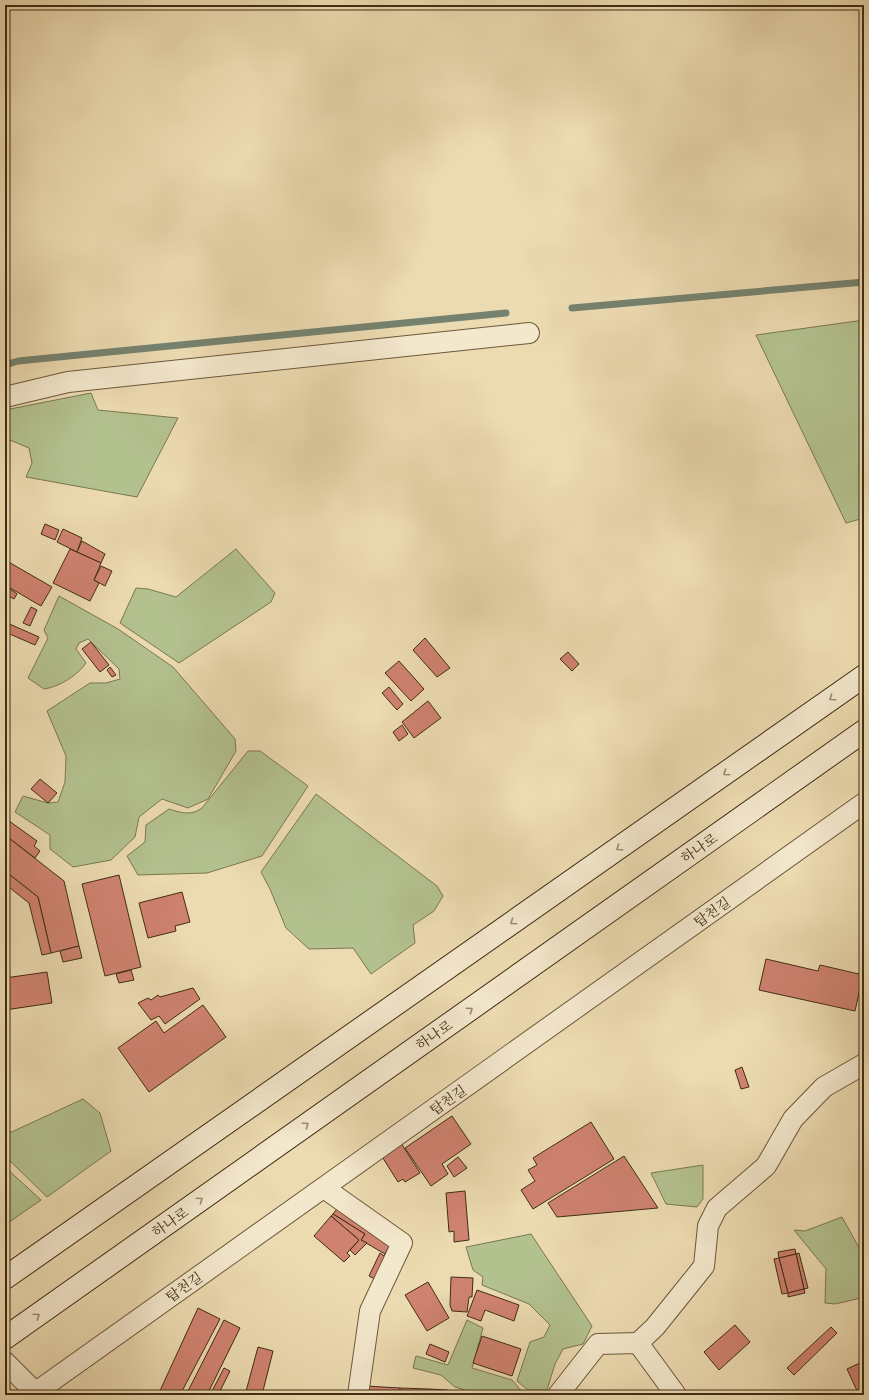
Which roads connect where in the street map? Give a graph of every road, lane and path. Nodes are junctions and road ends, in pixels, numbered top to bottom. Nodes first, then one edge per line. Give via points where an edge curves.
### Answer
1 (529, 333) dead end
2 (5, 398) edge
3 (864, 676) edge
4 (864, 731) edge
5 (864, 803) edge
6 (864, 1064) edge
7 (324, 1188) junction
8 (5, 1278) edge
9 (5, 1338) edge
10 (638, 1343) junction
11 (5, 1362) edge
12 (35, 1394) edge
13 (358, 1395) edge
14 (558, 1395) edge
15 (676, 1395) edge

1 - 2 street via 68,382
3 -> 8 street
9 -> 4 street, 하나로
5 - 7 street, 탑천길
6 - 10 street via 824,1087 792,1119 766,1166 717,1208 708,1226 704,1266 656,1327
7 - 12 street, 탑천길
7 - 13 street via 402,1243 370,1311
10 - 14 street via 598,1344
10 - 15 street
11 - 12 street

